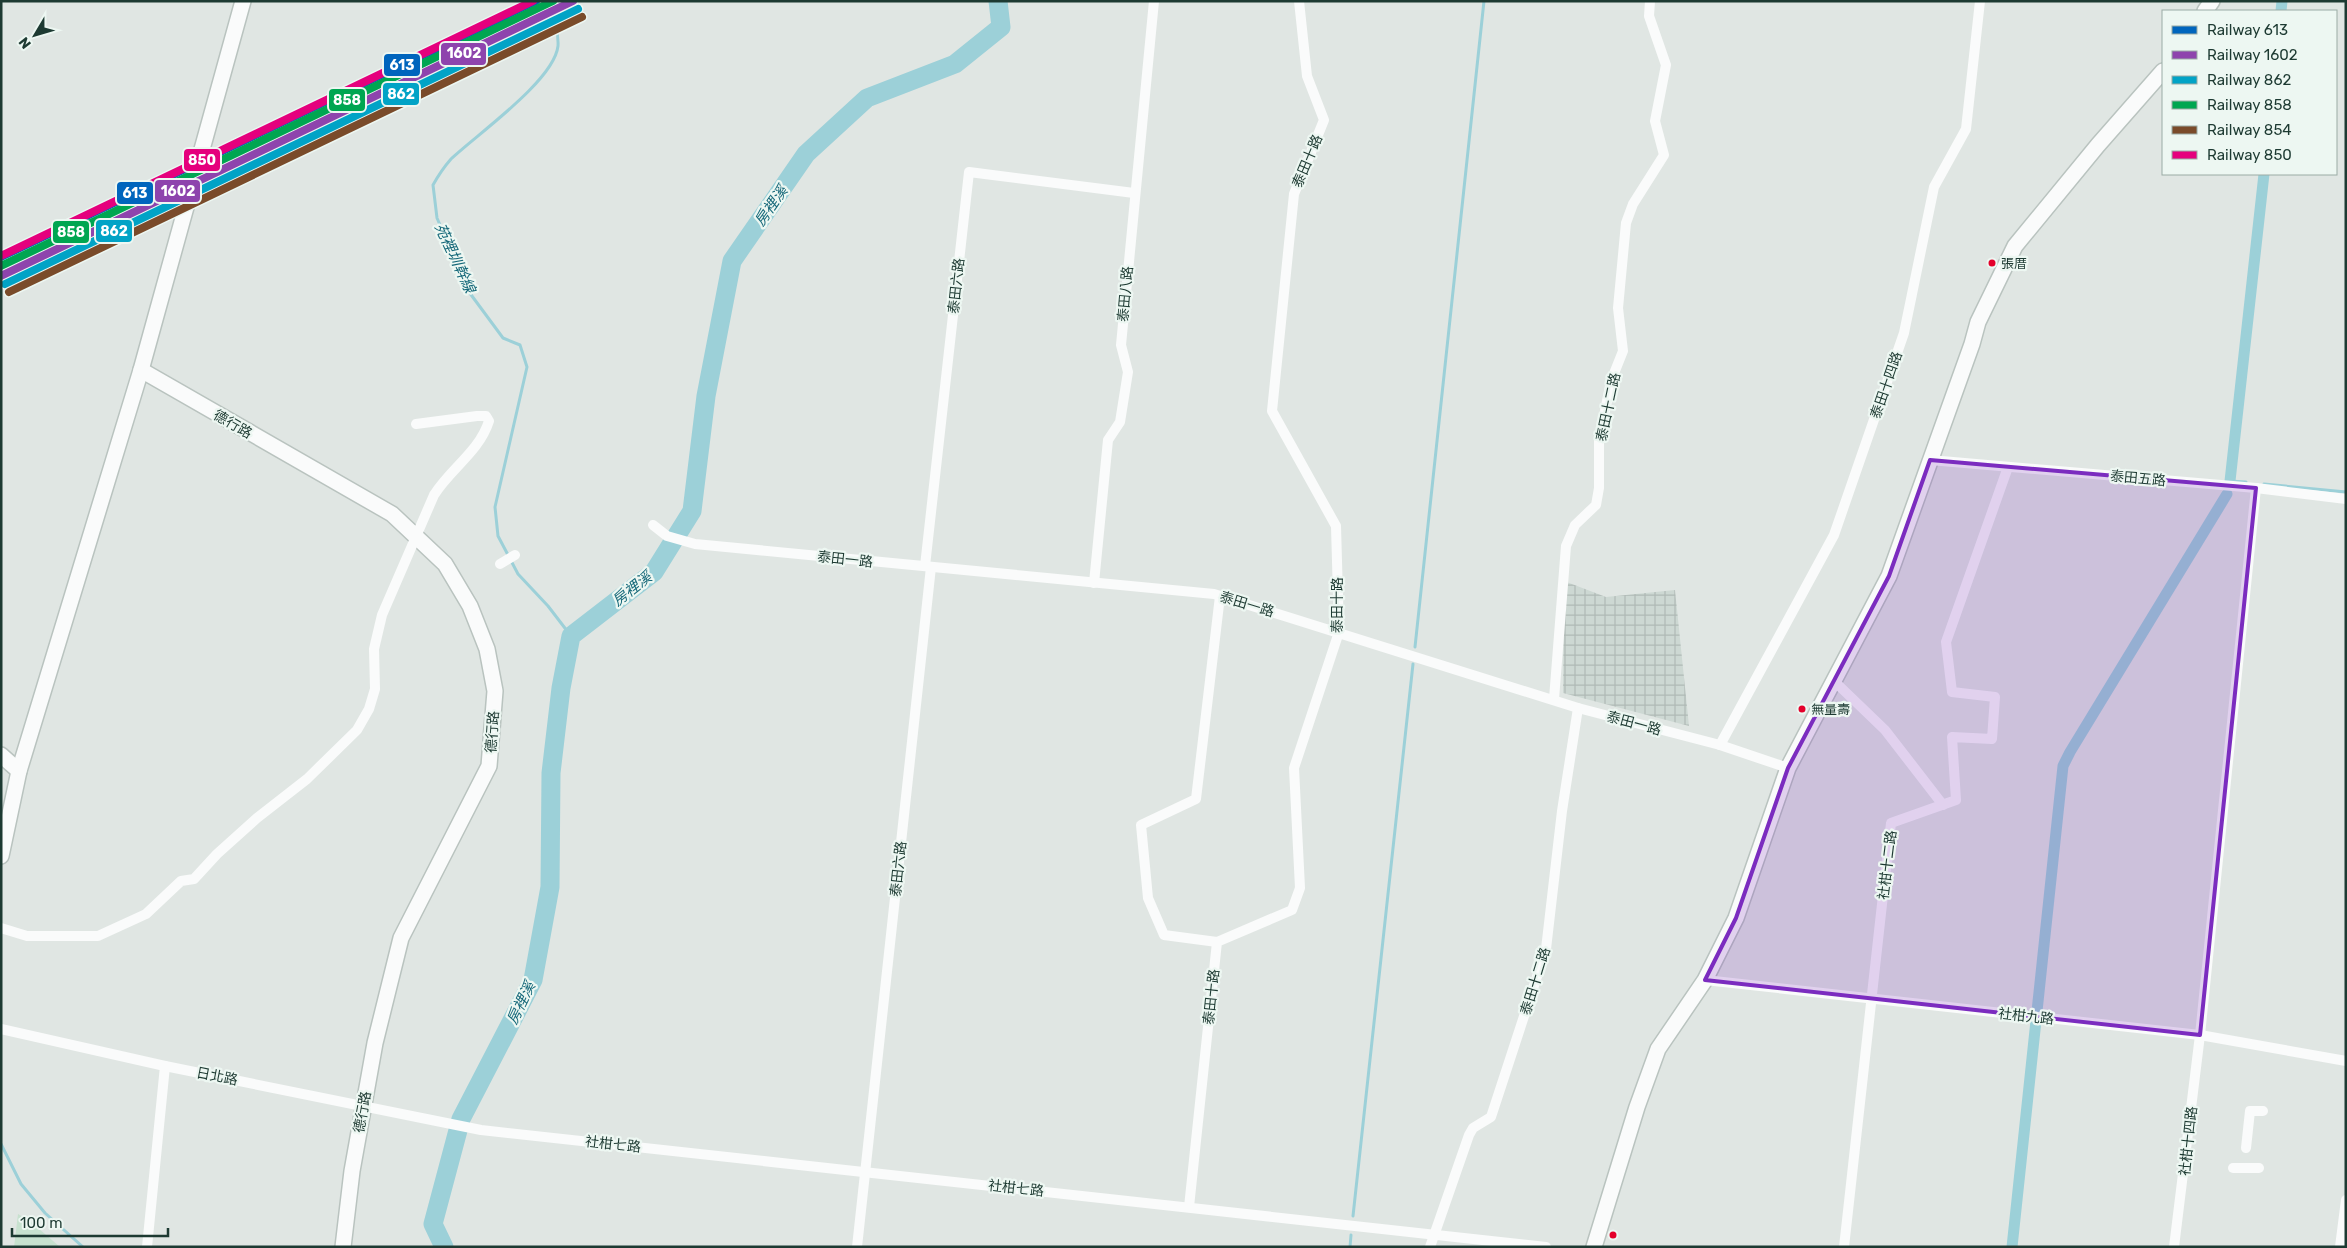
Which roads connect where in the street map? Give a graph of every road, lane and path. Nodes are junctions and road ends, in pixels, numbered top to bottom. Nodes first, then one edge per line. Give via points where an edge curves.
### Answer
1 (242, 1) edge
2 (1154, 1) edge
3 (1299, 1) edge
4 (1650, 1) edge
5 (1980, 1) edge
6 (2162, 71) edge
7 (1134, 193) junction
8 (141, 370) junction
9 (416, 424) dead end
10 (1930, 460) junction
11 (2008, 467) junction
12 (2256, 488) junction
13 (2346, 499) edge
14 (653, 525) dead end
15 (416, 536) junction
16 (515, 555) dead end
17 (500, 564) dead end
18 (928, 567) junction
19 (1094, 583) junction
20 (1220, 596) junction
21 (1339, 632) junction
22 (1833, 680) junction
23 (1554, 699) junction
24 (1578, 708) junction
25 (1720, 746) junction
26 (1, 755) edge
27 (1788, 768) junction
28 (19, 771) junction
29 (1943, 805) junction
30 (1, 856) edge
31 (1, 928) edge
32 (1217, 942) junction
33 (1705, 980) junction
34 (1871, 998) junction
35 (1, 1029) edge
36 (2200, 1036) junction
37 (2346, 1061) edge
38 (165, 1066) junction
39 (364, 1106) junction
40 (2263, 1111) dead end
41 (433, 1119) joint
42 (2246, 1148) dead end
43 (2233, 1168) dead end
44 (2259, 1168) dead end
45 (864, 1172) junction
46 (2346, 1200) edge
47 (1189, 1208) junction
48 (1434, 1234) junction
49 (147, 1247) edge
50 (343, 1247) edge
51 (857, 1247) edge
52 (1430, 1247) edge
53 (1546, 1247) edge
54 (1594, 1247) edge
55 (1844, 1247) edge
56 (2174, 1247) edge
57 (2340, 1247) edge

1 - 8 street
2 - 7 street, 泰田八路
3 - 21 street, 泰田十路 via 1307,76 1324,120 1294,194 1272,411 1336,526
4 - 23 street, 泰田十二路 via 1649,16 1666,65 1655,121 1664,155 1633,204 1626,224 1618,308 1623,351 1611,381 1600,441 1596,505 1575,525 1566,546
5 - 25 street, 泰田十四路 via 1966,129 1934,187 1904,333 1834,535
6 - 10 street via 2015,246 1978,322
7 - 18 street, 泰田六路 via 969,172
7 - 19 street, 泰田八路 via 1121,345 1128,372 1120,422 1108,440
8 - 15 street, 德行路 via 392,514
8 - 28 street
9 - 15 street via 477,416 486,416 489,421 476,448 434,494
10 - 11 street, 泰田五路
10 - 22 street via 1889,576
11 - 12 street, 泰田五路
11 - 29 street via 1946,642 1952,692 1995,697 1992,739 1952,737 1956,800
12 - 13 street, 泰田五路
12 - 36 street, 社柑十四路
14 - 18 street, 泰田一路 via 667,536 686,543
15 - 31 street via 376,632 374,689 366,715 357,730 307,779 257,818 194,879 181,882 146,914 129,923 98,936 27,936
15 - 39 street, 德行路 via 445,564 470,606 488,649 495,692 489,766 401,938 375,1043
16 - 17 street
18 - 19 street, 泰田一路
18 - 45 street, 泰田六路
19 - 20 street, 泰田一路
20 - 21 street, 泰田一路
20 - 32 street via 1196,799 1141,825 1148,898 1164,935
21 - 23 street, 泰田一路
21 - 32 street, 泰田十路 via 1294,768 1300,888 1292,910
22 - 27 street
22 - 29 street via 1885,730
23 - 24 street, 泰田一路
24 - 25 street, 泰田一路
24 - 48 street, 泰田十二路 via 1546,949 1491,1117 1469,1135
25 - 27 street, 泰田一路
26 - 28 street
27 - 33 street via 1736,918
28 - 30 street
29 - 34 street, 社柑十二路 via 1892,823
32 - 47 street, 泰田十路
33 - 34 street, 社柑九路
33 - 54 street via 1658,1049
34 - 36 street, 社柑九路
34 - 55 street, 社柑十二路
35 - 38 street, 日北路
36 - 37 street, 社柑九路
36 - 56 street, 社柑十四路
38 - 39 street, 日北路
38 - 49 street
39 - 41 street, 日北路
39 - 50 street, 德行路
40 - 42 street via 2250,1111
41 - 45 street, 社柑七路 via 486,1130
43 - 44 street
45 - 47 street, 社柑七路
45 - 51 street, 泰田六路
46 - 57 street
47 - 48 street, 社柑七路
48 - 52 street, 泰田十二路
48 - 53 street, 社柑七路

